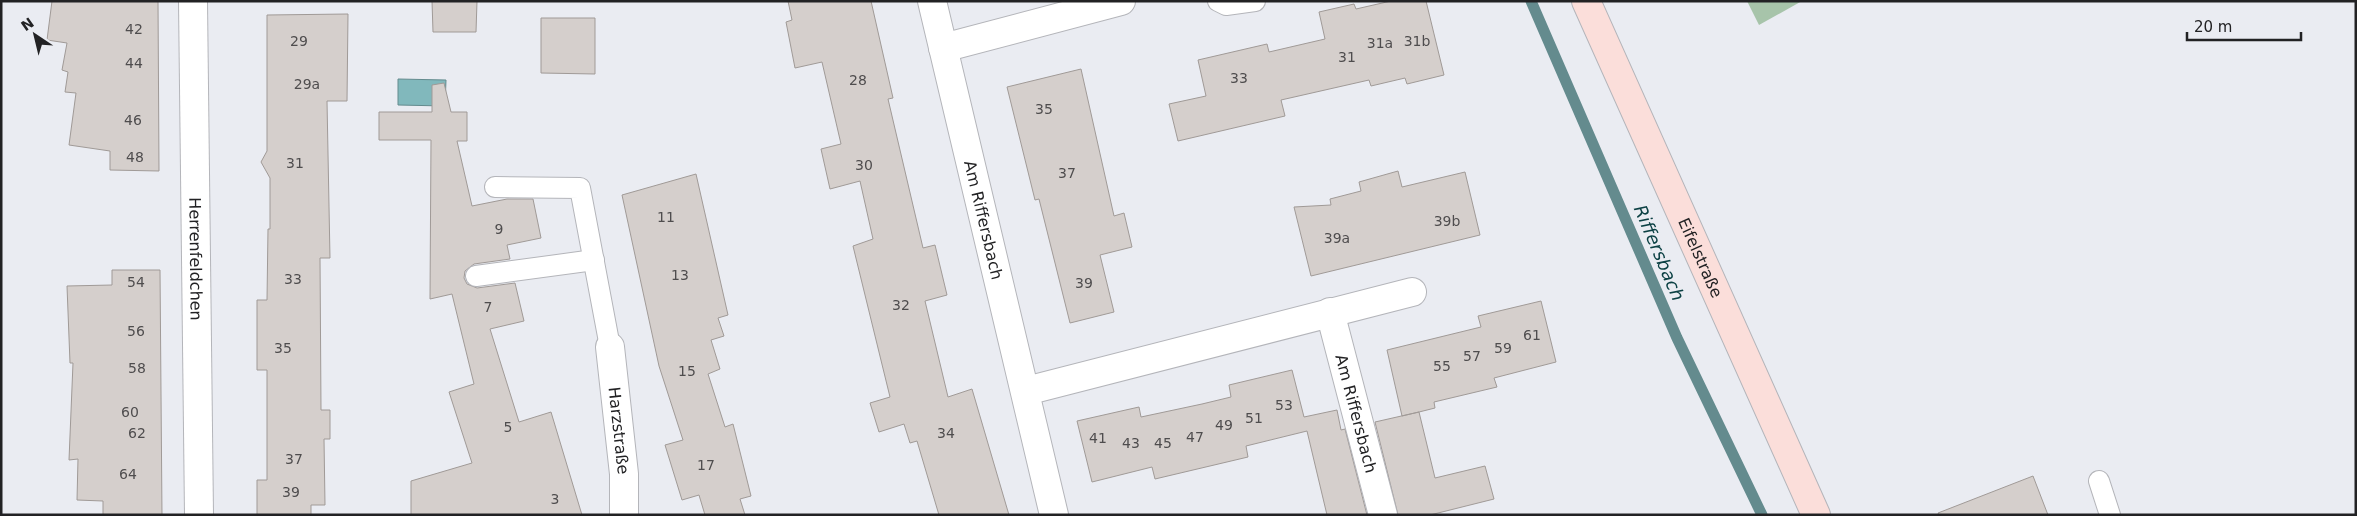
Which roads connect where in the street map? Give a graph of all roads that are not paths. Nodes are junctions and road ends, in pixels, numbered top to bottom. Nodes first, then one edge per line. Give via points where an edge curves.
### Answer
1 (193, 1) edge
2 (932, 1) edge
3 (1121, 1) edge
4 (1218, 1) edge
5 (1255, 1) edge
6 (1586, 1) edge
7 (943, 48) junction
8 (496, 187) dead end
9 (594, 260) junction
10 (476, 276) dead end
11 (1412, 292) dead end
12 (1330, 312) junction
13 (610, 347) joint
14 (1026, 391) junction
15 (2099, 481) dead end
16 (199, 515) edge
17 (624, 515) edge
18 (1054, 515) edge
19 (1383, 515) edge
20 (1816, 515) edge
21 (2110, 515) edge

1 - 16 street, Herrenfeldchen
2 - 7 street, Am Riffersbach
3 - 7 street
4 - 5 lane via 1226,5
6 - 20 main road, Eifelstraße
7 - 14 street, Am Riffersbach
8 - 9 lane via 580,188
9 - 10 lane
9 - 13 lane
11 - 12 street
12 - 14 street
12 - 19 street, Am Riffersbach
13 - 17 street, Harzstraße via 624,474
14 - 18 street, Am Riffersbach
15 - 21 lane

